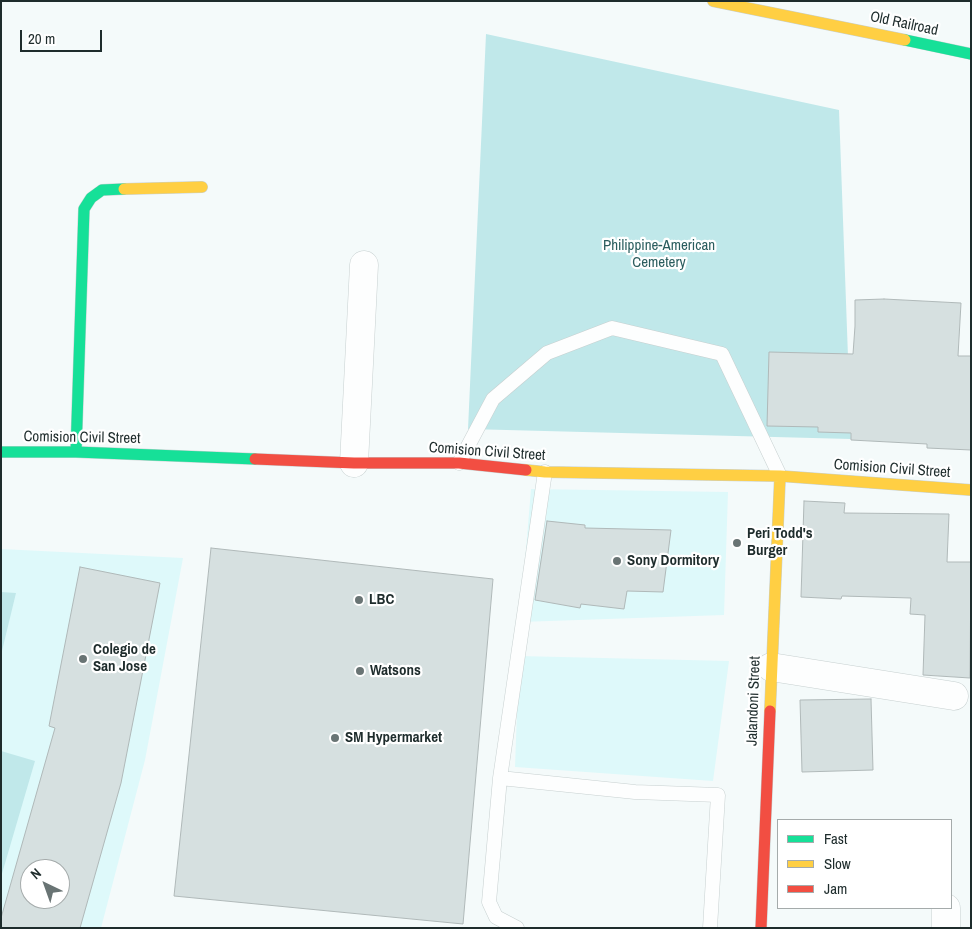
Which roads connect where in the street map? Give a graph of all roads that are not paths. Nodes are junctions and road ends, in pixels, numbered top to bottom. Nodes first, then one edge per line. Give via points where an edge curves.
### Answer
1 (714, 1) edge
2 (971, 54) edge
3 (202, 187) dead end
4 (364, 265) dead end
5 (1, 452) edge
6 (76, 452) junction
7 (354, 463) junction
8 (458, 463) junction
9 (545, 472) junction
10 (780, 476) junction
11 (971, 490) edge
12 (771, 667) junction
13 (954, 696) dead end
14 (500, 778) junction
15 (771, 831) edge
16 (946, 909) edge
17 (517, 928) edge
18 (710, 928) edge
19 (761, 928) edge
20 (946, 928) edge

1 - 2 main road, Old Railroad
3 - 6 main road via 102,190 84,209
4 - 7 street
5 - 6 main road, Comision Civil Street
6 - 7 main road, Comision Civil Street
7 - 8 main road, Comision Civil Street
8 - 9 main road, Comision Civil Street
8 - 10 lane via 493,399 547,353 612,328 722,354
9 - 10 main road, Comision Civil Street
9 - 14 lane
10 - 11 main road, Comision Civil Street
10 - 12 main road, Jalandoni Street
12 - 13 street
12 - 15 main road, Jalandoni Street
14 - 17 lane via 489,902 496,917
14 - 18 lane via 635,792 718,795
15 - 19 main road, Jalandoni Street
16 - 20 street

